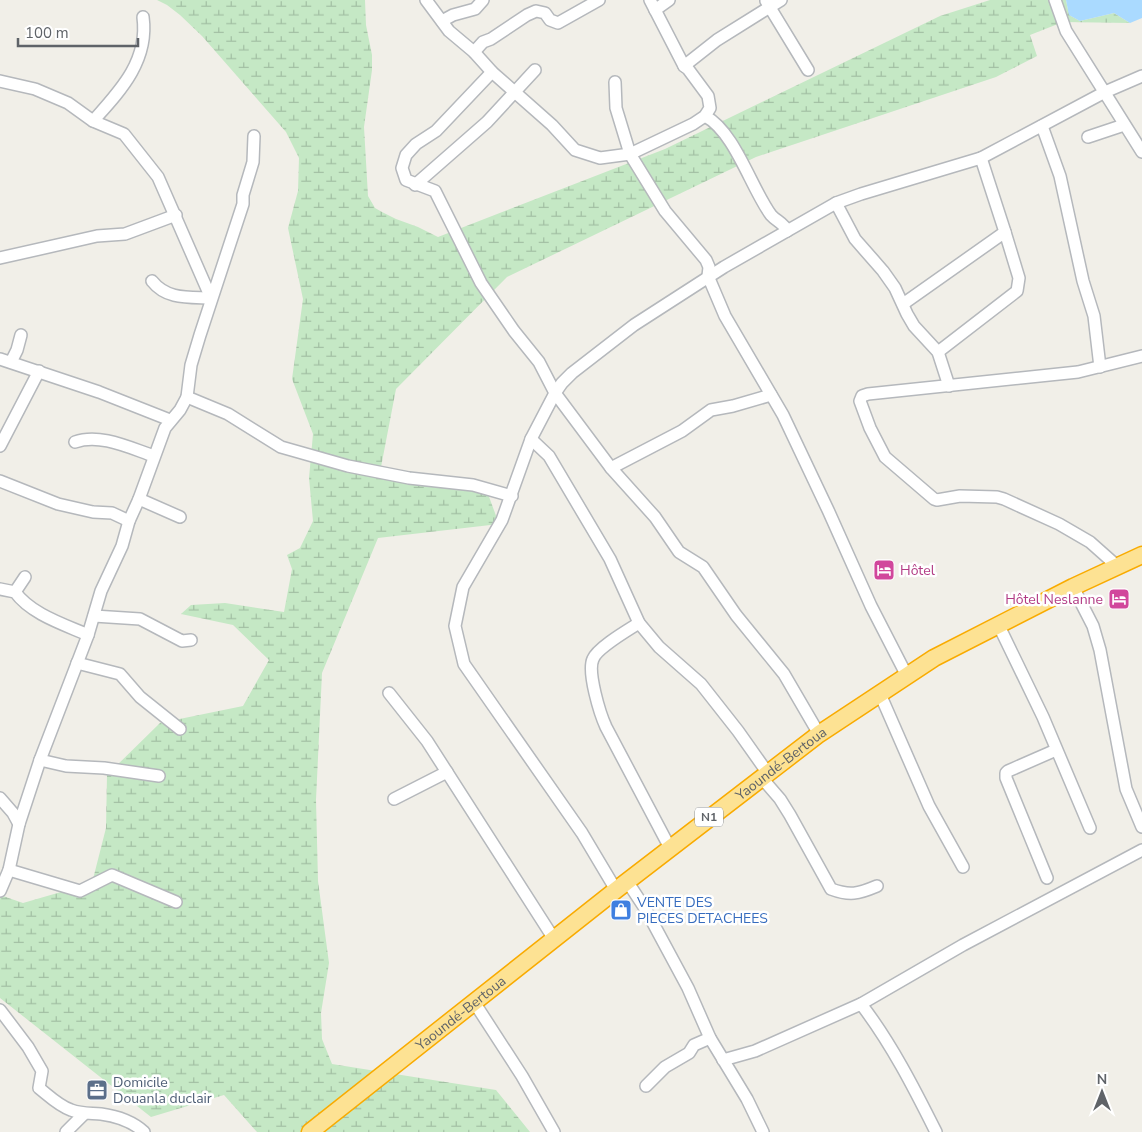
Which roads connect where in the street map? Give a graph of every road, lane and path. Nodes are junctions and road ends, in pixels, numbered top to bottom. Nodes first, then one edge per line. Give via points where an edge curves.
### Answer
1 (426, 0) edge
2 (483, 0) edge
3 (598, 0) edge
4 (669, 0) edge
5 (781, 0) edge
6 (1054, 0) edge
7 (768, 3) edge
8 (652, 5) edge
9 (143, 17) dead end
10 (442, 21) junction
11 (474, 52) junction
12 (684, 66) junction
13 (534, 70) dead end
14 (808, 70) dead end
15 (492, 72) junction
16 (1142, 76) edge
17 (0, 81) edge
18 (615, 82) dead end
19 (514, 91) junction
20 (1105, 92) junction
21 (705, 116) junction
22 (94, 121) junction
23 (1124, 124) junction
24 (1042, 126) junction
25 (254, 136) dead end
26 (1088, 137) dead end
27 (1142, 152) edge
28 (630, 154) junction
29 (980, 158) junction
30 (415, 185) junction
31 (836, 203) junction
32 (176, 215) junction
33 (787, 230) junction
34 (1005, 232) junction
35 (0, 258) edge
36 (708, 276) junction
37 (152, 281) dead end
38 (211, 298) junction
39 (903, 304) junction
40 (21, 335) dead end
41 (938, 352) junction
42 (1142, 356) edge
43 (5, 360) edge
44 (1100, 367) junction
45 (39, 371) junction
46 (949, 386) junction
47 (555, 393) junction
48 (771, 395) junction
49 (187, 397) junction
50 (170, 420) junction
51 (531, 440) junction
52 (75, 442) dead end
53 (0, 446) edge
54 (154, 456) junction
55 (611, 468) junction
56 (0, 481) edge
57 (512, 496) junction
58 (139, 499) junction
59 (180, 517) dead end
60 (129, 521) junction
61 (1142, 555) edge
62 (1117, 566) junction
63 (25, 577) dead end
64 (1073, 587) junction
65 (0, 589) edge
66 (15, 592) junction
67 (94, 616) junction
68 (639, 623) junction
69 (998, 624) junction
70 (88, 635) junction
71 (191, 640) dead end
72 (77, 663) junction
73 (907, 676) junction
74 (389, 692) dead end
75 (880, 694) junction
76 (180, 729) dead end
77 (819, 734) junction
78 (1056, 750) junction
79 (40, 760) junction
80 (447, 772) junction
81 (764, 775) junction
82 (159, 776) dead end
83 (0, 798) edge
84 (394, 798) dead end
85 (18, 824) junction
86 (1142, 827) edge
87 (1090, 828) dead end
88 (670, 848) junction
89 (1142, 850) edge
90 (963, 867) dead end
91 (9, 870) junction
92 (1047, 878) dead end
93 (622, 886) junction
94 (877, 886) dead end
95 (0, 891) edge
96 (176, 902) dead end
97 (554, 939) junction
98 (474, 1002) junction
99 (861, 1004) junction
100 (0, 1010) edge
101 (710, 1038) junction
102 (723, 1060) junction
103 (646, 1086) dead end
104 (84, 1114) junction
105 (141, 1131) edge
106 (66, 1132) edge
107 (310, 1132) edge
108 (554, 1132) edge
109 (763, 1132) edge
110 (936, 1132) edge

1 - 10 street
2 - 10 street via 475,10 453,14
3 - 11 street via 558,23 545,13 536,11 483,42
4 - 8 street
5 - 7 street
6 - 20 street via 1066,31
7 - 12 street
7 - 14 street
8 - 12 street
9 - 22 street via 142,44 134,70
10 - 11 street via 449,32
11 - 15 street
12 - 21 street via 708,96 710,108
13 - 19 street
15 - 19 street
15 - 30 street via 436,132 416,144 406,155 402,168 406,180
16 - 20 street
17 - 22 street via 35,89 68,103
18 - 28 street via 616,108
19 - 28 street via 575,150 600,158
19 - 30 street via 487,122
20 - 23 street
20 - 24 street
21 - 28 street
21 - 33 street via 713,120 734,148 772,216
22 - 32 street via 124,134 158,177
23 - 26 street
23 - 27 street
24 - 29 street
24 - 44 street via 1060,176 1094,316
25 - 38 street via 253,162 243,204
28 - 36 street via 665,211 706,260
29 - 31 street
29 - 34 street
30 - 47 street via 435,191 481,283 539,362
31 - 33 street
31 - 39 street via 855,239 883,271
32 - 35 street via 125,234 97,236
32 - 38 street
33 - 36 street
34 - 39 street
34 - 41 street via 1019,278 1017,291
36 - 47 street via 626,331 572,373
36 - 48 street via 725,316
37 - 38 street via 174,296
38 - 49 street via 191,365
39 - 41 street via 914,326
40 - 43 street via 17,350
41 - 46 street
42 - 44 street
43 - 45 street
44 - 46 street
45 - 50 street
45 - 53 street
46 - 62 street via 862,396 860,401 885,457 938,500 960,496 1004,499 1090,542
47 - 51 street
47 - 55 street
48 - 55 street via 710,410 682,431
48 - 73 street via 820,493 870,606
49 - 50 street
49 - 57 street via 228,414 288,449 348,466 410,478 473,485
50 - 54 street
51 - 57 street
51 - 68 street via 548,456 610,559
52 - 54 street via 84,439 111,442
54 - 58 street
55 - 77 street via 655,518 679,552 703,567 736,615 784,674
56 - 60 street via 58,504 112,513
57 - 93 street via 502,520 463,587 455,626 464,664
58 - 59 street
58 - 60 street
60 - 67 street
61 - 62 highway, Yaoundé-Bertoua / N1
62 - 64 highway, Yaoundé-Bertoua / N1
63 - 66 street
64 - 69 highway, Yaoundé-Bertoua / N1
64 - 86 street via 1093,626 1100,650 1126,789
65 - 66 street
66 - 70 street via 21,600 50,618
67 - 70 street
67 - 71 street via 140,619 182,641
68 - 81 street via 701,684 738,731
68 - 88 street via 607,644 593,657 591,666 606,727
69 - 73 highway, Yaoundé-Bertoua / N1
69 - 78 street
70 - 72 street
72 - 76 street via 120,674 140,697
72 - 79 street
73 - 75 highway, Yaoundé-Bertoua / N1
74 - 80 street
75 - 77 highway, Yaoundé-Bertoua / N1
75 - 90 street via 929,806
77 - 81 highway, Yaoundé-Bertoua / N1
78 - 87 street
78 - 92 street via 1006,774
79 - 82 street
79 - 85 street
80 - 84 street
80 - 97 street
81 - 88 highway, Yaoundé-Bertoua / N1
81 - 94 street via 831,889 858,894
83 - 85 street
85 - 91 street
88 - 93 highway, Yaoundé-Bertoua / N1
89 - 99 street via 963,945
91 - 95 street
91 - 96 street via 80,892 112,875
93 - 97 highway, Yaoundé-Bertoua / N1
93 - 101 street via 646,910 688,988
97 - 98 highway, Yaoundé-Bertoua / N1
98 - 107 highway, Yaoundé-Bertoua / N1
98 - 108 street
99 - 102 street via 755,1051
99 - 110 street via 902,1068
100 - 104 street via 42,1071 39,1088 68,1110
101 - 102 street
101 - 103 street via 694,1046
102 - 109 street
104 - 105 street via 116,1118 132,1123
104 - 106 street

